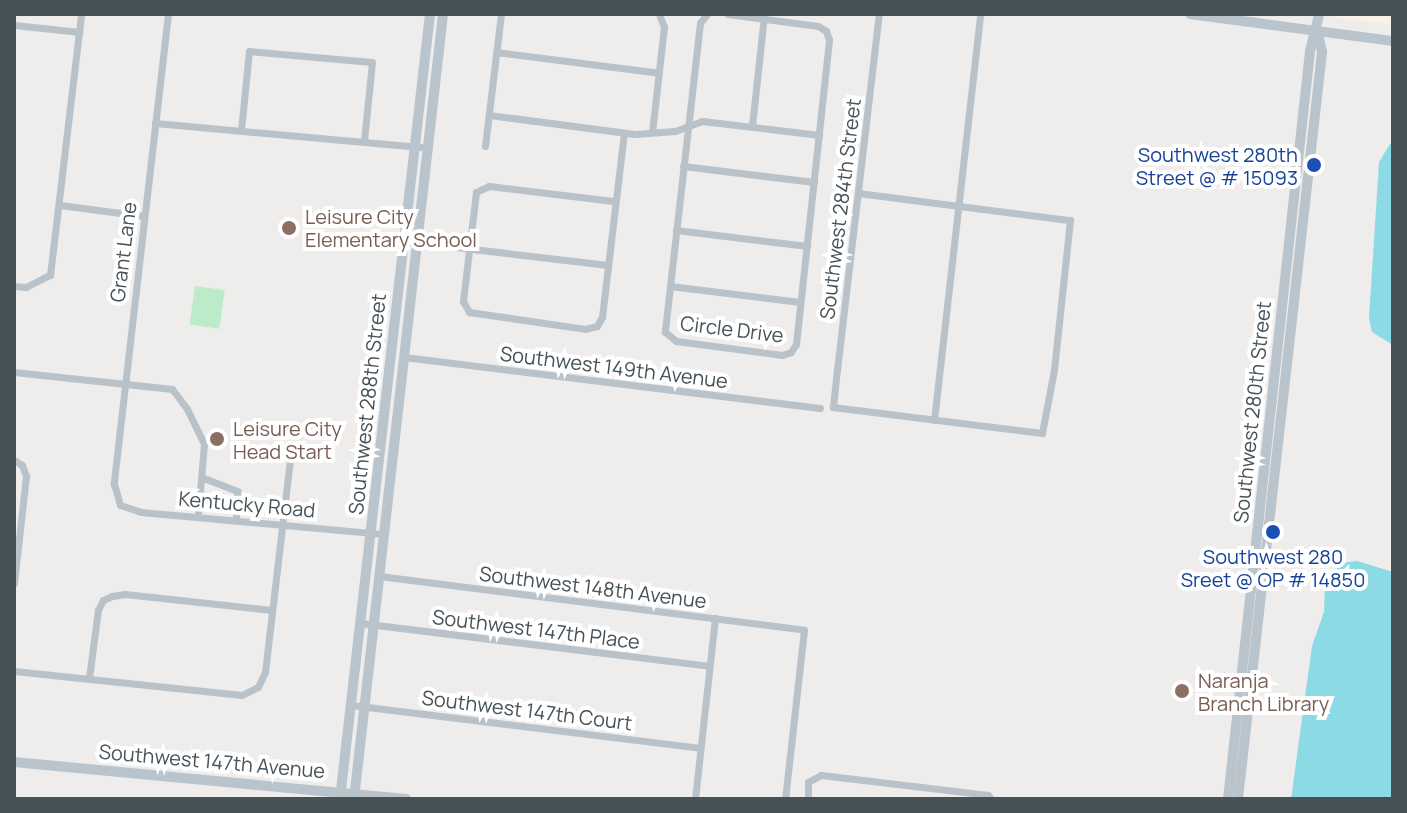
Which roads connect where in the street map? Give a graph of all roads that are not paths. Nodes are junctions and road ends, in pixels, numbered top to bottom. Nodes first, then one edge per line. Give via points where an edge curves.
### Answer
1 (81, 14) edge
2 (168, 14) edge
3 (430, 14) edge
4 (443, 14) edge
5 (501, 14) edge
6 (659, 14) edge
7 (707, 14) edge
8 (728, 14) edge
9 (879, 14) edge
10 (980, 14) edge
11 (1190, 14) edge
12 (1319, 14) edge
13 (764, 16) edge
14 (14, 25) edge
15 (1317, 31) junction
16 (80, 32) junction
17 (1393, 41) edge
18 (496, 52) junction
19 (659, 73) junction
20 (489, 115) junction
21 (155, 123) junction
22 (688, 126) junction
23 (752, 126) junction
24 (241, 130) junction
25 (652, 132) junction
26 (624, 133) junction
27 (819, 135) junction
28 (364, 141) junction
29 (485, 146) dead end
30 (414, 147) junction
31 (428, 148) junction
32 (683, 166) junction
33 (814, 182) junction
34 (858, 193) junction
35 (613, 201) junction
36 (60, 205) junction
37 (958, 206) junction
38 (143, 216) junction
39 (676, 230) junction
40 (404, 241) junction
41 (417, 242) junction
42 (807, 246) junction
43 (469, 248) junction
44 (608, 265) junction
45 (14, 286) edge
46 (670, 286) junction
47 (800, 302) junction
48 (404, 357) junction
49 (14, 372) edge
50 (125, 384) junction
51 (820, 408) dead end
52 (934, 420) junction
53 (290, 459) dead end
54 (14, 460) edge
55 (201, 477) junction
56 (115, 494) joint
57 (198, 515) junction
58 (236, 519) junction
59 (282, 523) junction
60 (370, 532) junction
61 (384, 534) junction
62 (379, 576) junction
63 (14, 583) edge
64 (1254, 608) junction
65 (272, 610) junction
66 (715, 618) junction
67 (360, 623) junction
68 (374, 625) junction
69 (709, 666) junction
70 (14, 671) edge
71 (89, 678) junction
72 (351, 705) junction
73 (364, 706) junction
74 (700, 748) junction
75 (14, 762) edge
76 (340, 795) edge
77 (354, 796) edge
78 (406, 799) edge
79 (695, 799) edge
80 (785, 799) edge
81 (808, 799) edge
82 (991, 799) edge
83 (1228, 799) edge
84 (1238, 799) edge

1 - 16 street
2 - 21 street, Grant Lane
3 - 30 street, Southwest 288th Street
4 - 31 street, Southwest 288th Street
5 - 18 street
6 - 19 street via 664,27
7 - 22 street, Circle Drive via 700,23
8 - 13 street, Circle Drive
9 - 34 street, Southwest 284th Street
10 - 37 street
11 - 15 street
12 - 15 street, Southwest 280th Street
13 - 23 street
13 - 27 street, Circle Drive via 818,26 829,35
14 - 16 street
15 - 17 street
15 - 64 street, Southwest 280th Street via 1322,52 1309,111
16 - 36 street
18 - 19 street
18 - 20 street
19 - 25 street
20 - 26 street
20 - 29 street
21 - 24 street
21 - 38 street, Grant Lane
22 - 23 street via 702,121
22 - 25 street
22 - 32 street, Circle Drive
23 - 27 street
24 - 28 street
24 - 28 street via 249,51 372,62
25 - 26 street
26 - 35 street
27 - 33 street, Circle Drive
28 - 30 street
30 - 31 street
30 - 40 street, Southwest 288th Street
31 - 41 street, Southwest 288th Street
32 - 33 street
32 - 39 street, Circle Drive
33 - 42 street, Circle Drive
34 - 37 street
34 - 52 street, Southwest 284th Street via 833,407
35 - 43 street via 489,186 476,192
35 - 44 street
36 - 38 street
36 - 45 street via 50,275 26,287
37 - 52 street
37 - 52 street via 1070,220 1054,370 1042,433
38 - 50 street, Grant Lane
39 - 42 street
39 - 46 street, Circle Drive
40 - 41 street
40 - 60 street, Southwest 288th Street
41 - 43 street
41 - 48 street, Southwest 288th Street
42 - 47 street, Circle Drive
43 - 44 street
43 - 44 street via 463,301 469,312 585,329 597,326 602,317
46 - 47 street
46 - 47 street, Circle Drive via 665,332 676,341 788,354 796,344
48 - 51 street, Southwest 149th Avenue
48 - 61 street, Southwest 288th Street
49 - 50 street
50 - 55 street via 172,389 204,444
50 - 56 street, Grant Lane
53 - 59 street
54 - 63 street via 26,476
55 - 57 street
55 - 58 street via 237,491
56 - 57 street, Kentucky Road via 120,505 141,512
57 - 58 street, Kentucky Road
58 - 59 street, Kentucky Road
59 - 60 street, Kentucky Road
59 - 65 street
60 - 61 street, Kentucky Road
60 - 67 street, Southwest 288th Street
61 - 62 street, Southwest 288th Street
62 - 66 street, Southwest 148th Avenue
62 - 68 street, Southwest 288th Street
64 - 83 street, Southwest 280th Street
64 - 84 street, Southwest 280th Street
65 - 71 street via 125,594 103,600
65 - 71 street via 265,672 258,687 242,695
66 - 69 street
66 - 80 street, Southwest 148th Avenue via 804,630
67 - 68 street, Southwest 147th Place
67 - 72 street, Southwest 288th Street
68 - 69 street, Southwest 147th Place
68 - 73 street, Southwest 288th Street
69 - 74 street
70 - 71 street
72 - 73 street, Southwest 147th Court
72 - 76 street, Southwest 288th Street
73 - 74 street, Southwest 147th Court
73 - 77 street, Southwest 288th Street
74 - 79 street
75 - 76 street, Southwest 147th Avenue
76 - 77 street, Southwest 147th Avenue
77 - 78 street, Southwest 147th Avenue
81 - 82 street via 808,782 821,775

